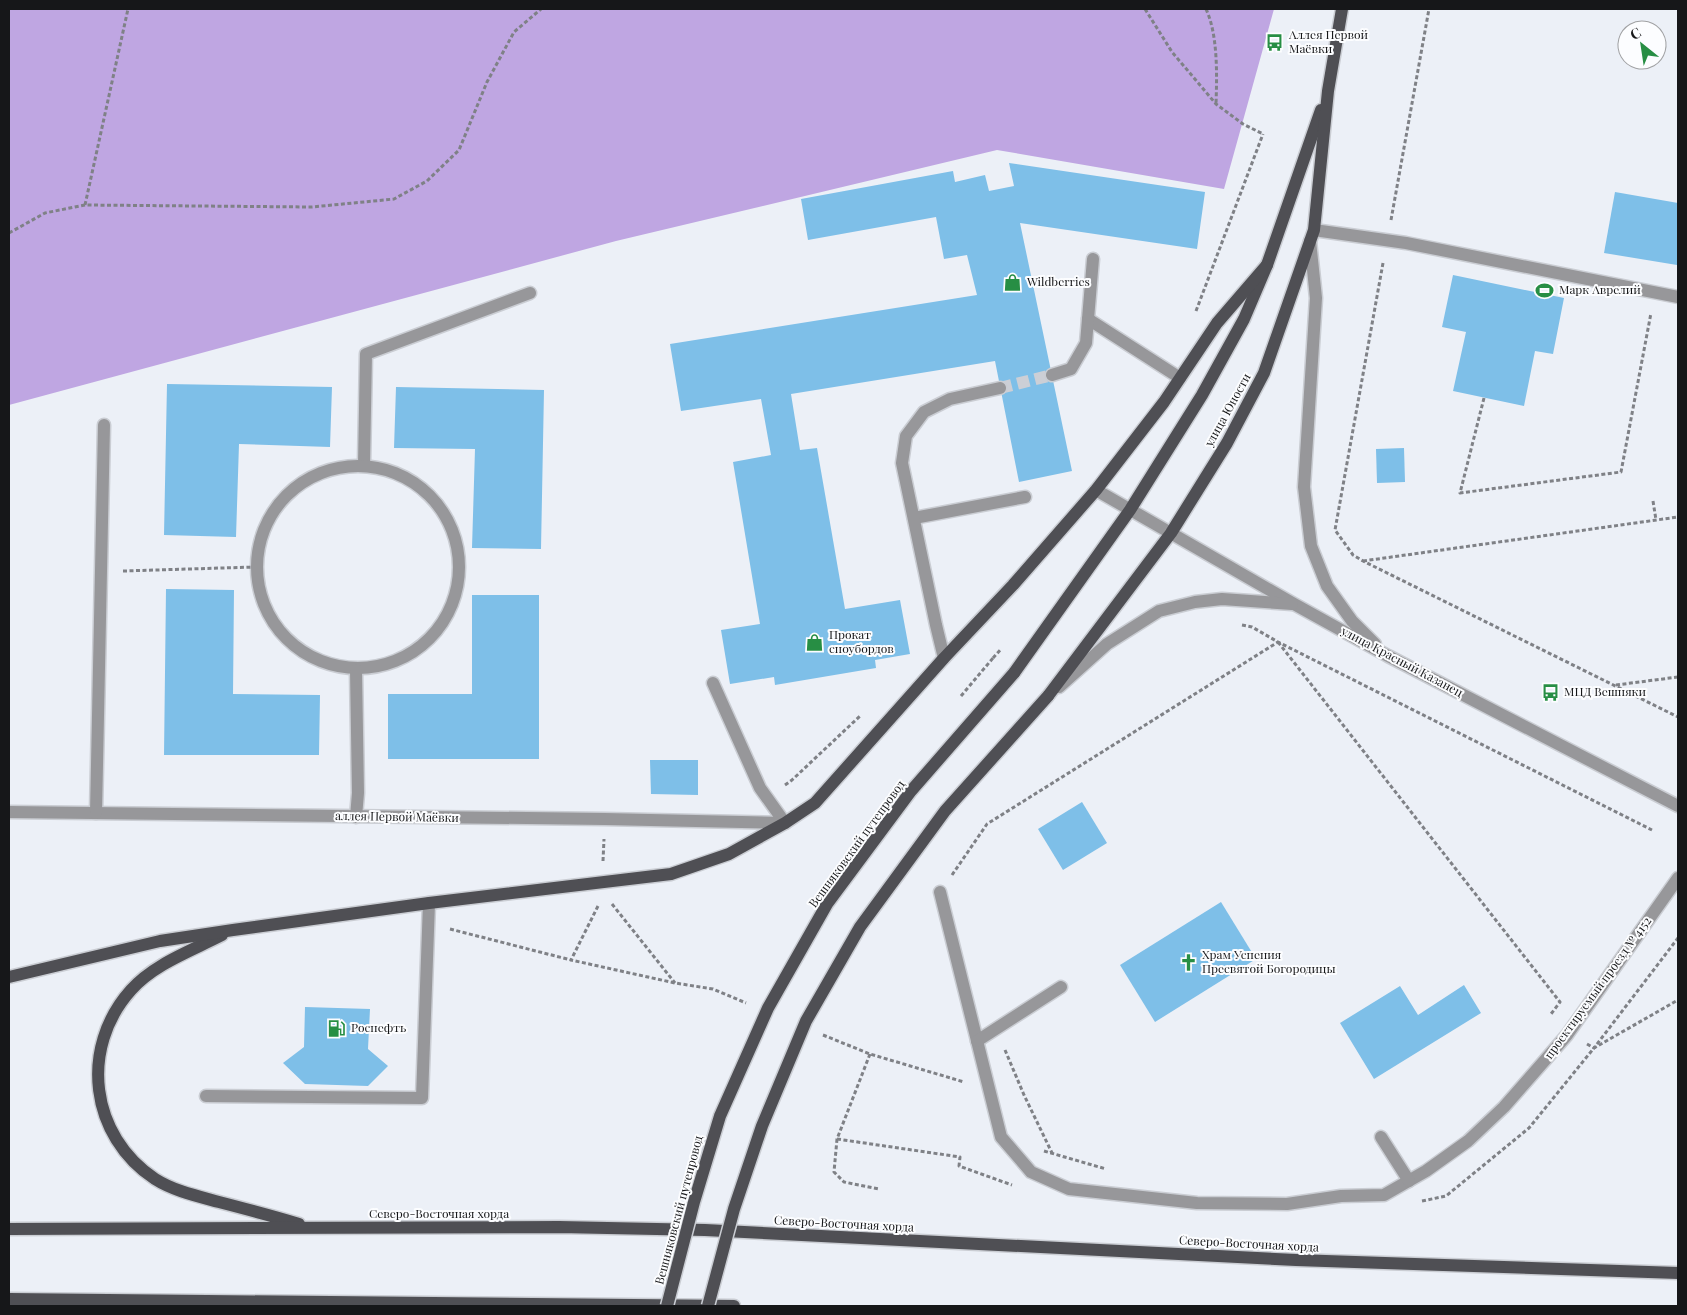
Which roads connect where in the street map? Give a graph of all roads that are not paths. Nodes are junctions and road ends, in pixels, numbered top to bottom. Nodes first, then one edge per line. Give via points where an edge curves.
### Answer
1 (1342, 9) edge
2 (1328, 91) junction
3 (1312, 236) junction
4 (1093, 260) dead end
5 (1267, 265) junction
6 (530, 293) dead end
7 (1678, 297) edge
8 (1088, 319) junction
9 (1052, 376) tunnel mouth
10 (1180, 378) junction
11 (1000, 388) tunnel mouth
12 (104, 425) dead end
13 (364, 464) junction
14 (1096, 490) junction
15 (1025, 497) dead end
16 (1130, 510) junction
17 (914, 518) junction
18 (1171, 533) junction
19 (1294, 604) junction
20 (1388, 656) junction
21 (944, 658) junction
22 (356, 670) junction
23 (1014, 674) joint
24 (713, 683) dead end
25 (1048, 696) junction
26 (1678, 806) edge
27 (9, 812) edge
28 (96, 813) junction
29 (356, 817) junction
30 (785, 823) junction
31 (1678, 878) edge
32 (940, 892) road end
33 (429, 902) junction
34 (232, 930) junction
35 (9, 977) edge
36 (1062, 987) dead end
37 (977, 1041) junction
38 (206, 1096) dead end
39 (1381, 1137) dead end
40 (1409, 1181) junction
41 (314, 1228) junction
42 (9, 1229) edge
43 (1678, 1274) edge
44 (9, 1299) edge
45 (667, 1306) edge
46 (708, 1306) edge
47 (734, 1306) edge

1 - 2 main road, улица Юности
2 - 3 main road, улица Юности
2 - 5 main road, улица Юности
3 - 7 street via 1416,245
3 - 18 main road, улица Юности via 1264,373 1227,443
3 - 20 street via 1316,298 1304,487 1311,546 1327,586 1352,621
4 - 8 street
5 - 10 main road via 1217,323
5 - 16 main road, улица Юности via 1244,319 1202,395
6 - 13 street via 366,354
8 - 9 street via 1086,343 1071,369
8 - 10 street
10 - 14 main road
11 - 17 street via 950,399 924,412 906,436 902,462
12 - 28 street
13 - 22 street via 408,476 442,506 460,548 458,593 437,634 400,661
13 - 22 street via 323,470 287,492 263,526 255,567 268,618 305,656
14 - 16 street, улица Красный Казанец
14 - 21 main road via 1013,586
15 - 17 street
16 - 18 street, улица Красный Казанец
16 - 23 main road, улица Юности
17 - 21 street
18 - 19 street, улица Красный Казанец
18 - 25 main road, улица Юности
19 - 20 street, улица Красный Казанец
19 - 25 street via 1222,600 1195,602 1159,611 1107,644
20 - 26 street, улица Красный Казанец
21 - 30 main road via 815,803
22 - 29 street
23 - 45 main road, Вешняковский путепровод, bridge via 911,792 828,904 768,1008 720,1116
24 - 30 street via 760,788
25 - 46 main road, bridge via 945,811 860,927 806,1021 762,1126 734,1209
27 - 28 street, аллея Первой Маёвки
28 - 29 street, аллея Первой Маёвки
29 - 30 street, аллея Первой Маёвки
30 - 33 main road via 729,854 671,874 603,888
31 - 40 street, проектируемый проезд № 4152 via 1567,1035 1544,1062 1468,1141
32 - 37 street
33 - 34 main road
33 - 38 street via 422,1098
34 - 35 main road via 160,941
34 - 41 main road via 150,973 132,989 106,1030 98,1078 101,1102 108,1125 121,1146 137,1165 156,1179 178,1190
36 - 37 street
37 - 40 street, проектируемый проезд № 4152 via 1001,1137 1031,1172 1069,1189 1197,1204 1287,1204 1341,1196 1384,1195
39 - 40 street
41 - 42 main road, Северо-Восточная хорда
41 - 43 main road, Северо-Восточная хорда via 705,1230 1296,1260
44 - 47 main road

